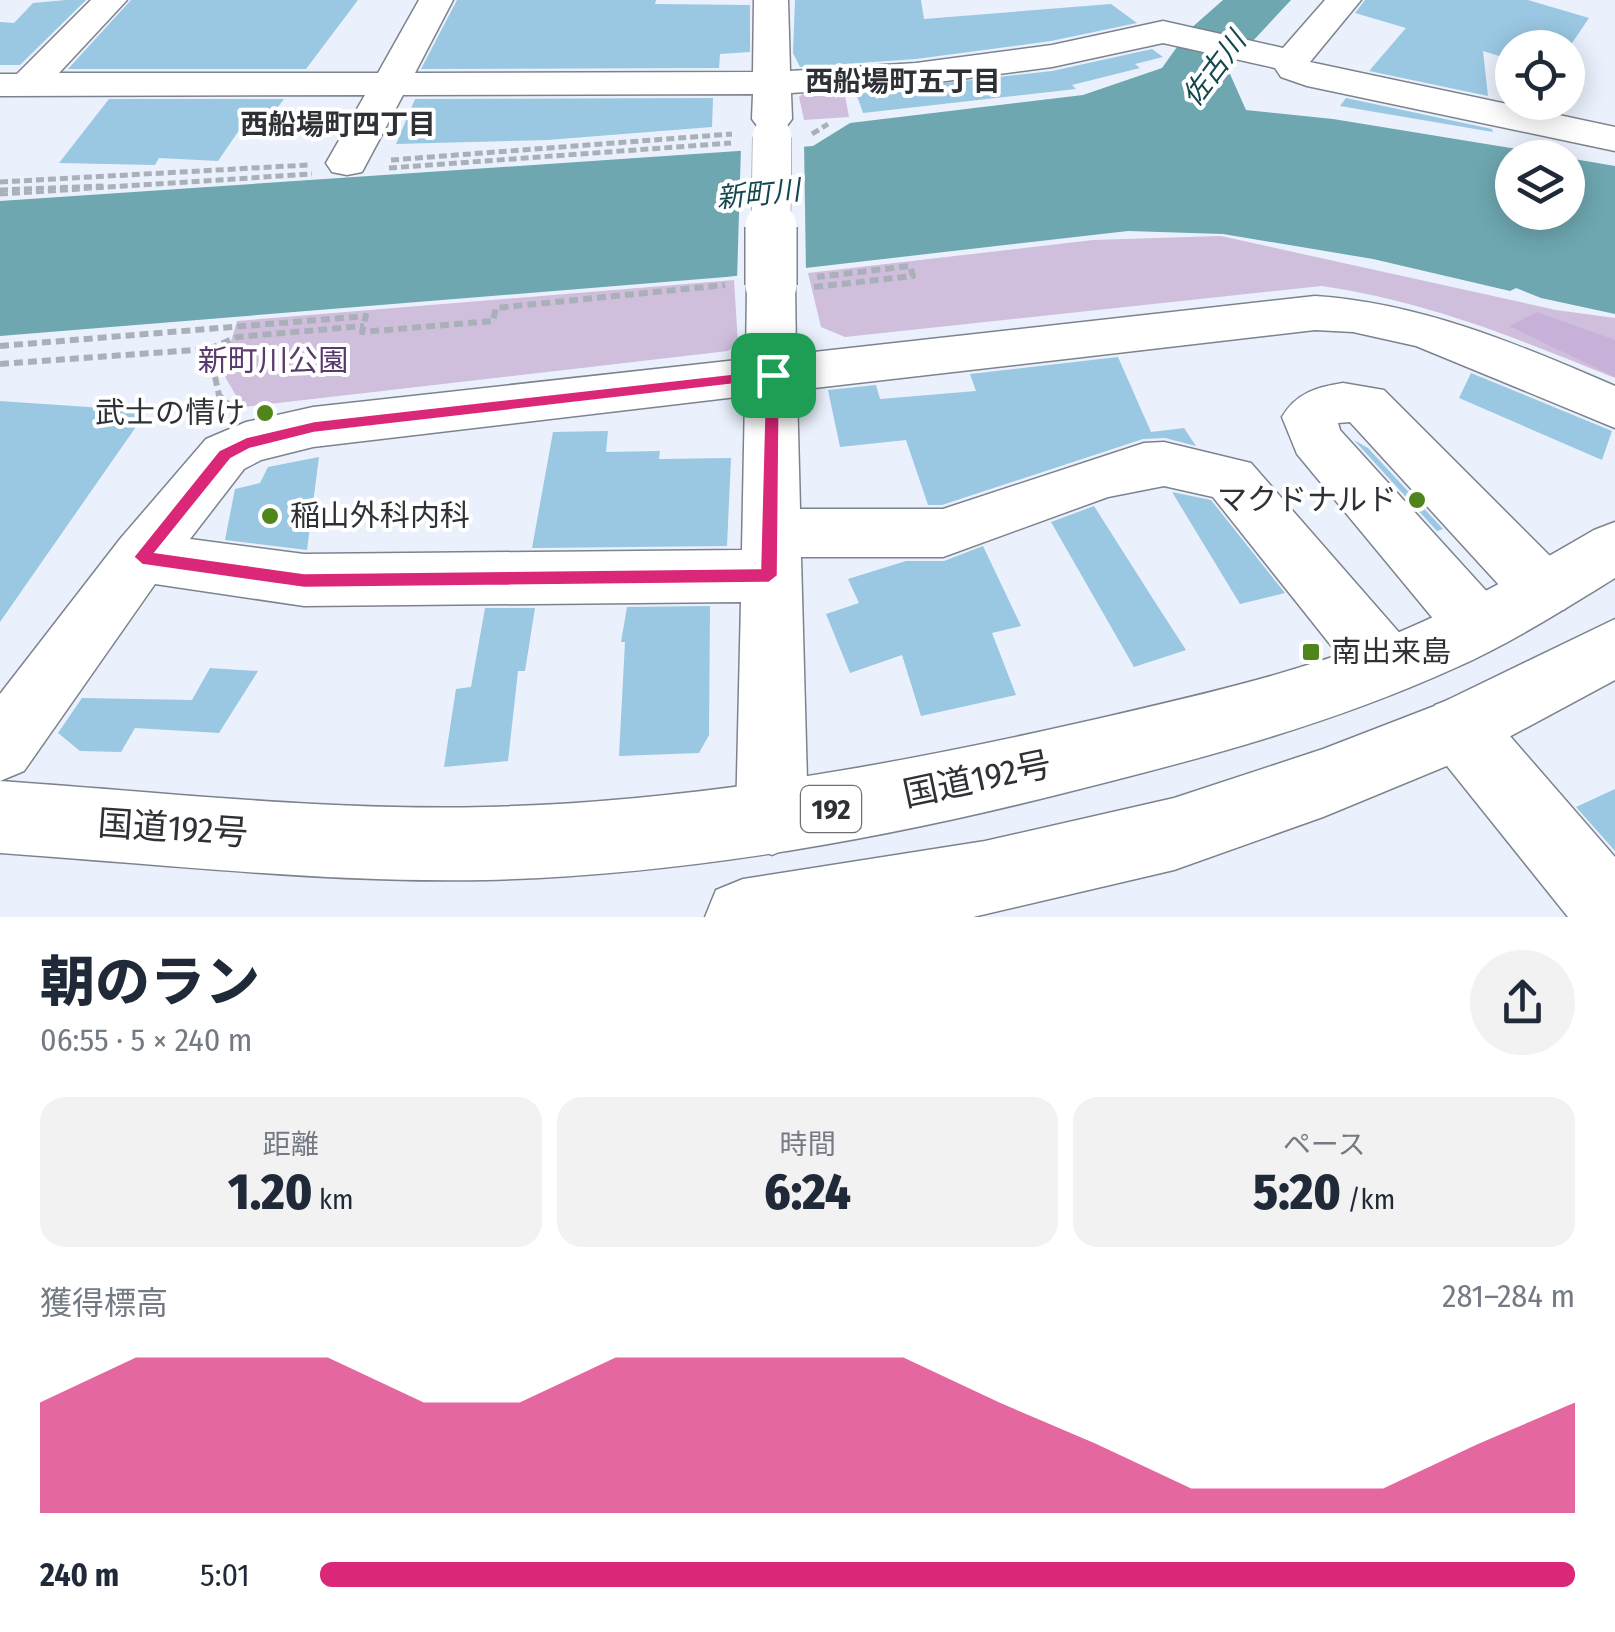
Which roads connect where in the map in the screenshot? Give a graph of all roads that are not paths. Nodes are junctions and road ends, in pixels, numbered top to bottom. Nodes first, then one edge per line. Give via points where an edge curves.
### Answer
1 (110, 0) edge
2 (436, 0) edge
3 (771, 0) edge
4 (1198, 0) edge
5 (1344, 0) edge
6 (1170, 34) junction
7 (1292, 60) junction
8 (772, 82) junction
9 (390, 84) junction
10 (10, 88) edge
11 (1615, 139) edge
12 (354, 168) road end
13 (1347, 313) junction
14 (773, 375) junction
15 (1364, 404) junction
16 (1615, 408) edge
17 (1615, 546) edge
18 (769, 554) junction
19 (142, 557) junction
20 (1543, 590) junction
21 (1477, 625) junction
22 (1615, 648) edge
23 (1387, 666) junction
24 (1458, 728) junction
25 (0, 748) edge
26 (0, 816) edge
27 (772, 819) junction
28 (1615, 915) edge
29 (768, 916) edge

1 - 10 main road
2 - 9 main road
3 - 8 main road
4 - 6 main road
5 - 7 main road
6 - 7 main road
6 - 8 main road via 916,74
7 - 11 main road via 1306,74
8 - 9 main road
8 - 14 main road, bridge
9 - 10 main road
9 - 12 main road
13 - 14 main road
13 - 15 main road via 1346,350
13 - 16 main road via 1526,369
14 - 18 main road
14 - 19 main road via 314,427 246,444 225,454
15 - 20 main road
15 - 21 main road via 1315,410 1309,417 1316,439
17 - 20 main road, 国道192号 / 192
18 - 19 main road via 304,580
18 - 23 main road via 943,533 1099,477 1164,464 1231,479
18 - 27 main road
19 - 25 main road
20 - 21 main road, 国道192号 / 192
21 - 23 main road, 国道192号 / 192
22 - 24 main road
23 - 27 main road, 国道192号 / 192 via 1265,710 959,786
24 - 28 main road
24 - 29 main road via 1174,834 985,878
26 - 27 main road, 国道192号 / 192 via 394,843 584,838

